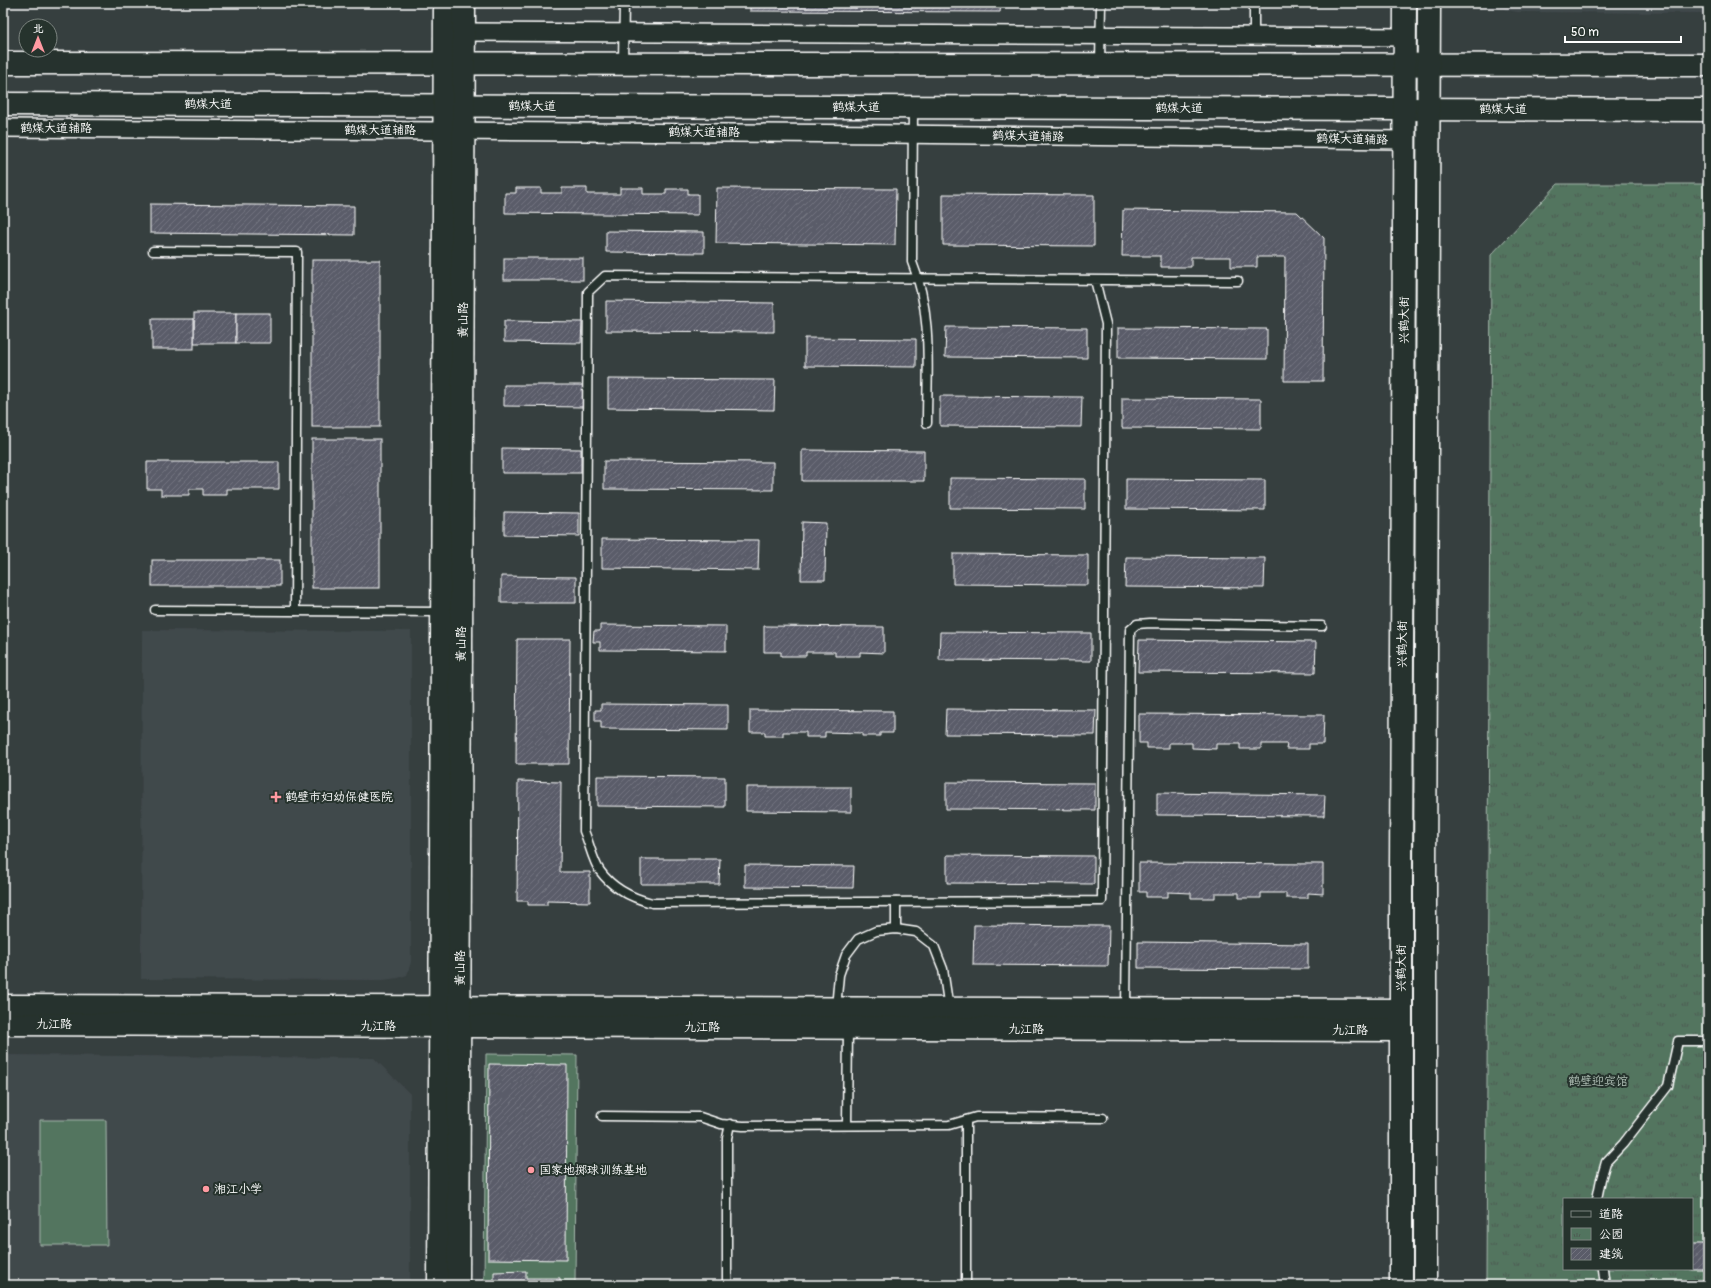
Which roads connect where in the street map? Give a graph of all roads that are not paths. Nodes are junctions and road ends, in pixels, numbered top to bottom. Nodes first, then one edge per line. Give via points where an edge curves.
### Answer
1 (445, 3) edge
2 (464, 3) edge
3 (624, 3) edge
4 (1101, 3) edge
5 (1254, 3) edge
6 (1403, 6) edge
7 (1431, 6) edge
8 (464, 32) junction
9 (623, 33) junction
10 (1100, 36) junction
11 (1254, 36) junction
12 (1405, 37) junction
13 (3, 63) edge
14 (454, 64) junction
15 (623, 64) junction
16 (1100, 64) junction
17 (1405, 65) junction
18 (1429, 65) junction
19 (1708, 65) edge
20 (3, 104) edge
21 (454, 105) junction
22 (913, 107) junction
23 (1405, 109) junction
24 (1429, 109) junction
25 (1708, 110) edge
26 (3, 128) edge
27 (454, 131) junction
28 (913, 134) junction
29 (1404, 140) junction
30 (153, 251) dead end
31 (919, 278) junction
32 (1095, 280) junction
33 (1238, 281) dead end
34 (927, 423) dead end
35 (155, 610) dead end
36 (295, 611) junction
37 (442, 612) junction
38 (1322, 626) dead end
39 (896, 902) junction
40 (896, 928) junction
41 (3, 1006) edge
42 (836, 1008) junction
43 (949, 1009) junction
44 (1126, 1009) junction
45 (450, 1017) junction
46 (1401, 1020) junction
47 (3, 1024) edge
48 (848, 1028) junction
49 (1708, 1041) edge
50 (602, 1116) dead end
51 (1103, 1118) dead end
52 (966, 1120) junction
53 (730, 1124) junction
54 (847, 1125) junction
55 (1597, 1198) edge
56 (1604, 1270) edge
57 (439, 1285) edge
58 (458, 1285) edge
59 (727, 1285) edge
60 (966, 1285) edge
61 (1401, 1285) edge
62 (1425, 1285) edge
63 (1605, 1285) edge

1 - 14 main road, 黄山路
2 - 8 main road, 黄山路
3 - 9 lane
4 - 10 lane
5 - 11 lane
6 - 12 main road, 兴鹤大街
7 - 18 main road, 兴鹤大街
8 - 9 street
8 - 14 main road, 黄山路
9 - 10 street
9 - 15 lane
10 - 11 street
10 - 16 lane
11 - 12 street
12 - 17 main road, 兴鹤大街
13 - 14 main road
14 - 15 main road
14 - 21 main road, 黄山路
15 - 16 main road
16 - 17 main road
17 - 18 main road
17 - 23 main road, 兴鹤大街
18 - 19 main road
18 - 24 main road, 兴鹤大街
20 - 21 main road, 鹤煤大道
21 - 22 main road, 鹤煤大道
21 - 27 main road, 黄山路
22 - 23 main road, 鹤煤大道
22 - 28 lane
23 - 24 main road, 鹤煤大道
23 - 29 main road, 兴鹤大街
24 - 25 main road, 鹤煤大道
24 - 62 main road, 兴鹤大街
26 - 27 street, 鹤煤大道辅路
27 - 28 street, 鹤煤大道辅路
27 - 37 main road, 黄山路
27 - 45 main road, 黄山路
28 - 29 street, 鹤煤大道辅路
28 - 31 lane via 912,262
29 - 46 main road, 兴鹤大街
30 - 36 lane via 297,252
31 - 32 lane
31 - 34 lane via 928,326
31 - 39 lane via 605,276 588,292 584,831 599,871 617,889 638,900 652,903
32 - 33 lane
32 - 39 lane via 1106,324 1102,901
35 - 36 lane
36 - 37 lane
37 - 45 main road, 黄山路
38 - 44 lane via 1150,623 1137,624 1130,630
39 - 40 lane
40 - 42 lane via 876,931 858,939 846,955 839,975
40 - 43 lane via 916,932 934,946 943,968
41 - 45 main road, 九江路
42 - 43 main road, 九江路
42 - 45 main road, 九江路
43 - 44 main road, 九江路
44 - 46 main road, 九江路
45 - 47 main road, 九江路
45 - 48 main road, 九江路
45 - 57 main road, 黄山路
45 - 58 main road, 黄山路
46 - 48 main road, 九江路
46 - 61 main road, 兴鹤大街
48 - 54 lane
49 - 55 lane via 1678,1041 1668,1086 1606,1162
50 - 53 lane via 700,1118
51 - 52 lane
52 - 54 lane via 949,1125
52 - 60 lane
53 - 54 lane
53 - 59 lane via 727,1138
56 - 63 lane

